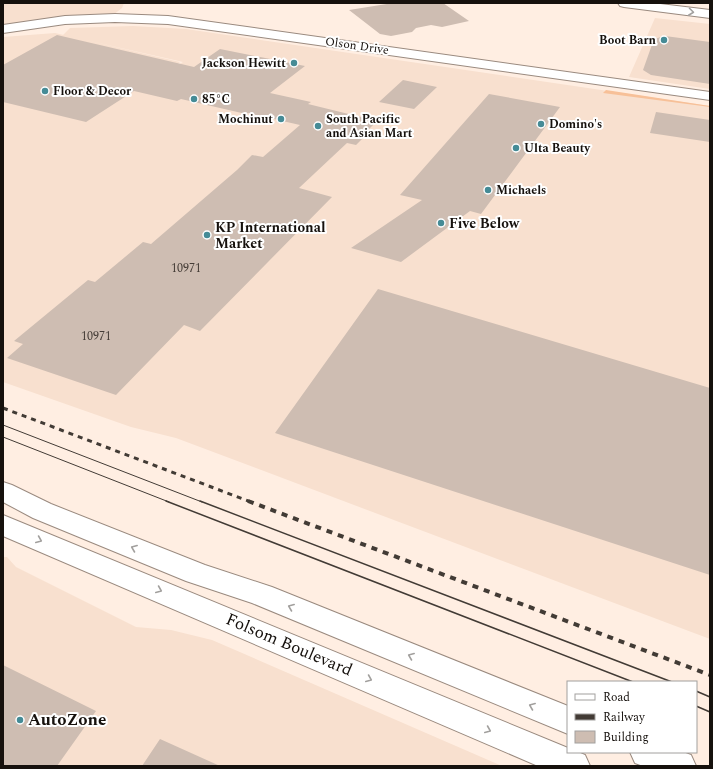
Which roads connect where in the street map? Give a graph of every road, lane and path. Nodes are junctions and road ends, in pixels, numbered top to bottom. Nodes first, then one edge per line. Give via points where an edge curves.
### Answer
1 (624, 3) edge
2 (710, 14) edge
3 (3, 29) edge
4 (710, 96) edge
5 (3, 491) edge
6 (3, 525) edge
7 (567, 720) edge
8 (648, 753) edge
9 (574, 766) edge
10 (680, 766) edge

1 -> 2 main road
3 - 4 street, Olson Drive via 65,20 168,20
7 -> 5 main road via 262,595 167,562
6 -> 9 main road, Folsom Boulevard
8 - 10 main road

